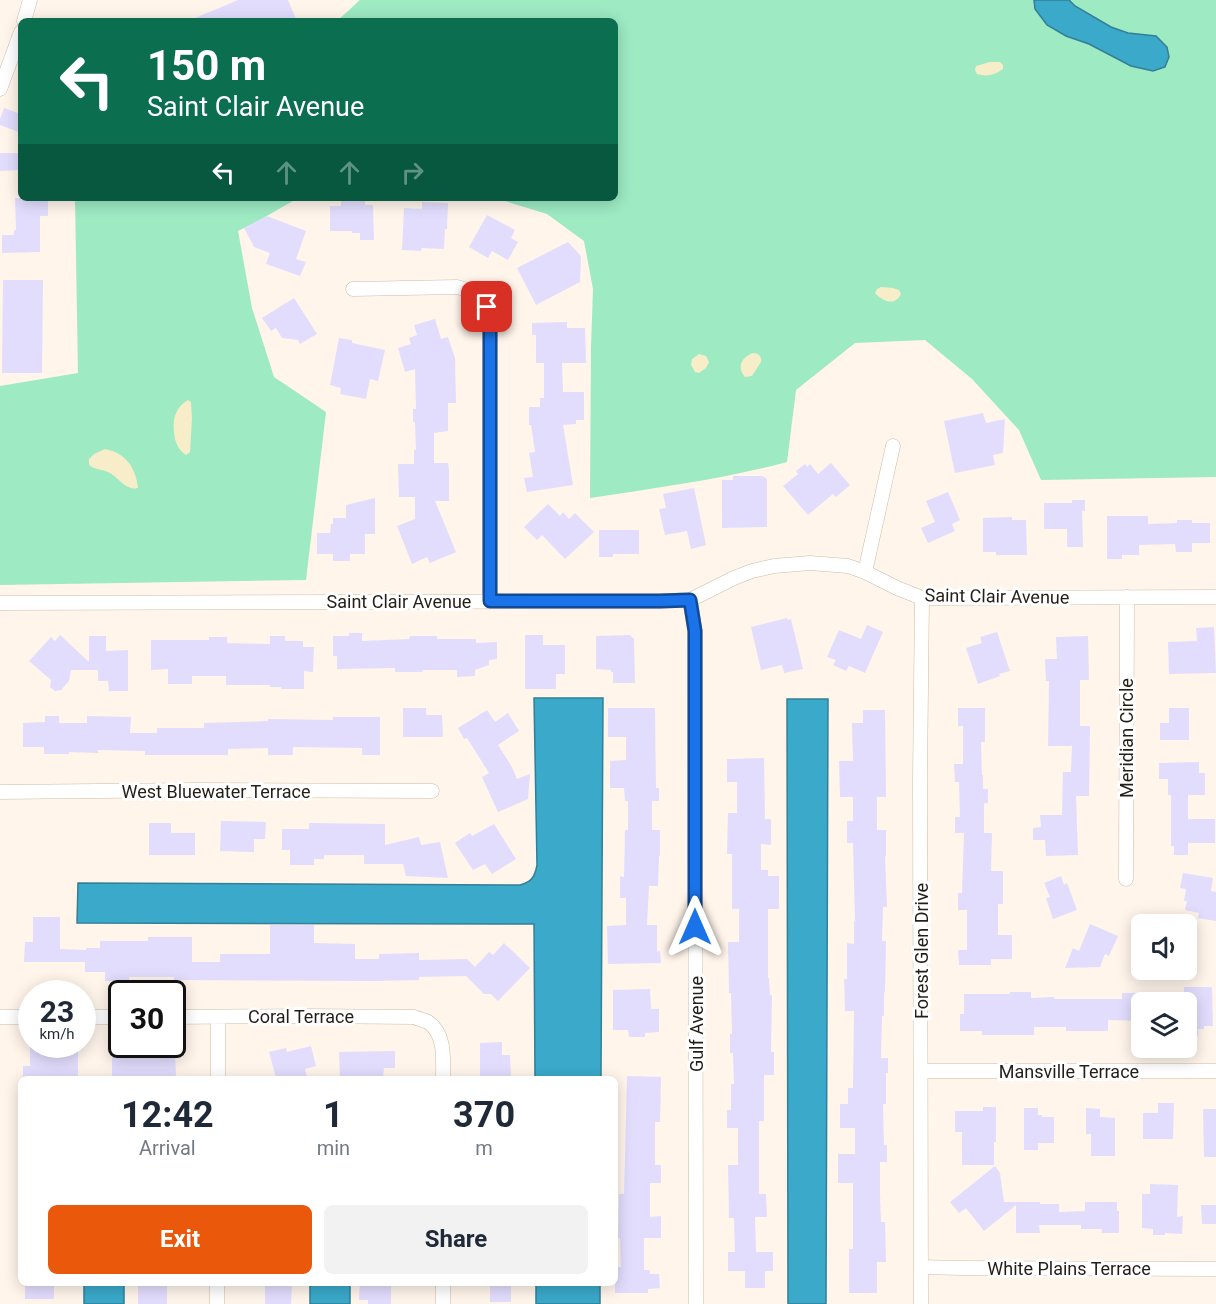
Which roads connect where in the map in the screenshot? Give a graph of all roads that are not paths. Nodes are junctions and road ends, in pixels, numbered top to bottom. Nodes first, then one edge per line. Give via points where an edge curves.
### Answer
1 (30, 0) edge
2 (25, 18) edge
3 (18, 40) edge
4 (0, 89) edge
5 (353, 289) dead end
6 (893, 446) dead end
7 (864, 572) junction
8 (1127, 597) junction
9 (1216, 597) edge
10 (922, 598) junction
11 (690, 600) junction
12 (490, 601) junction
13 (0, 603) edge
14 (432, 791) dead end
15 (0, 792) edge
16 (1126, 879) dead end
17 (0, 1017) edge
18 (18, 1017) edge
19 (186, 1017) edge
20 (218, 1017) junction
21 (921, 1071) junction
22 (1216, 1071) edge
23 (218, 1076) edge
24 (443, 1076) edge
25 (921, 1267) junction
26 (1216, 1269) edge
27 (217, 1286) edge
28 (443, 1286) edge
29 (217, 1304) edge
30 (443, 1304) edge
31 (696, 1304) edge
32 (921, 1304) edge

1 - 2 street
3 - 4 street
5 - 12 street via 457,287 479,296 487,307
6 - 7 street
7 - 10 street, Saint Clair Avenue
7 - 11 street, Saint Clair Avenue via 848,566 792,563 734,578
8 - 9 street, Saint Clair Avenue
8 - 10 street, Saint Clair Avenue
8 - 16 street, Meridian Circle
10 - 21 street, Forest Glen Drive
11 - 12 street, Saint Clair Avenue
11 - 31 street, Gulf Avenue via 695,631
12 - 13 street, Saint Clair Avenue
14 - 15 street, West Bluewater Terrace
17 - 18 street
19 - 20 street, Coral Terrace
20 - 23 street
20 - 24 street, Coral Terrace via 414,1017 429,1023 439,1035
21 - 22 street, Mansville Terrace
21 - 25 street, Forest Glen Drive
25 - 26 street, White Plains Terrace
25 - 32 street, Forest Glen Drive
27 - 29 street
28 - 30 street

